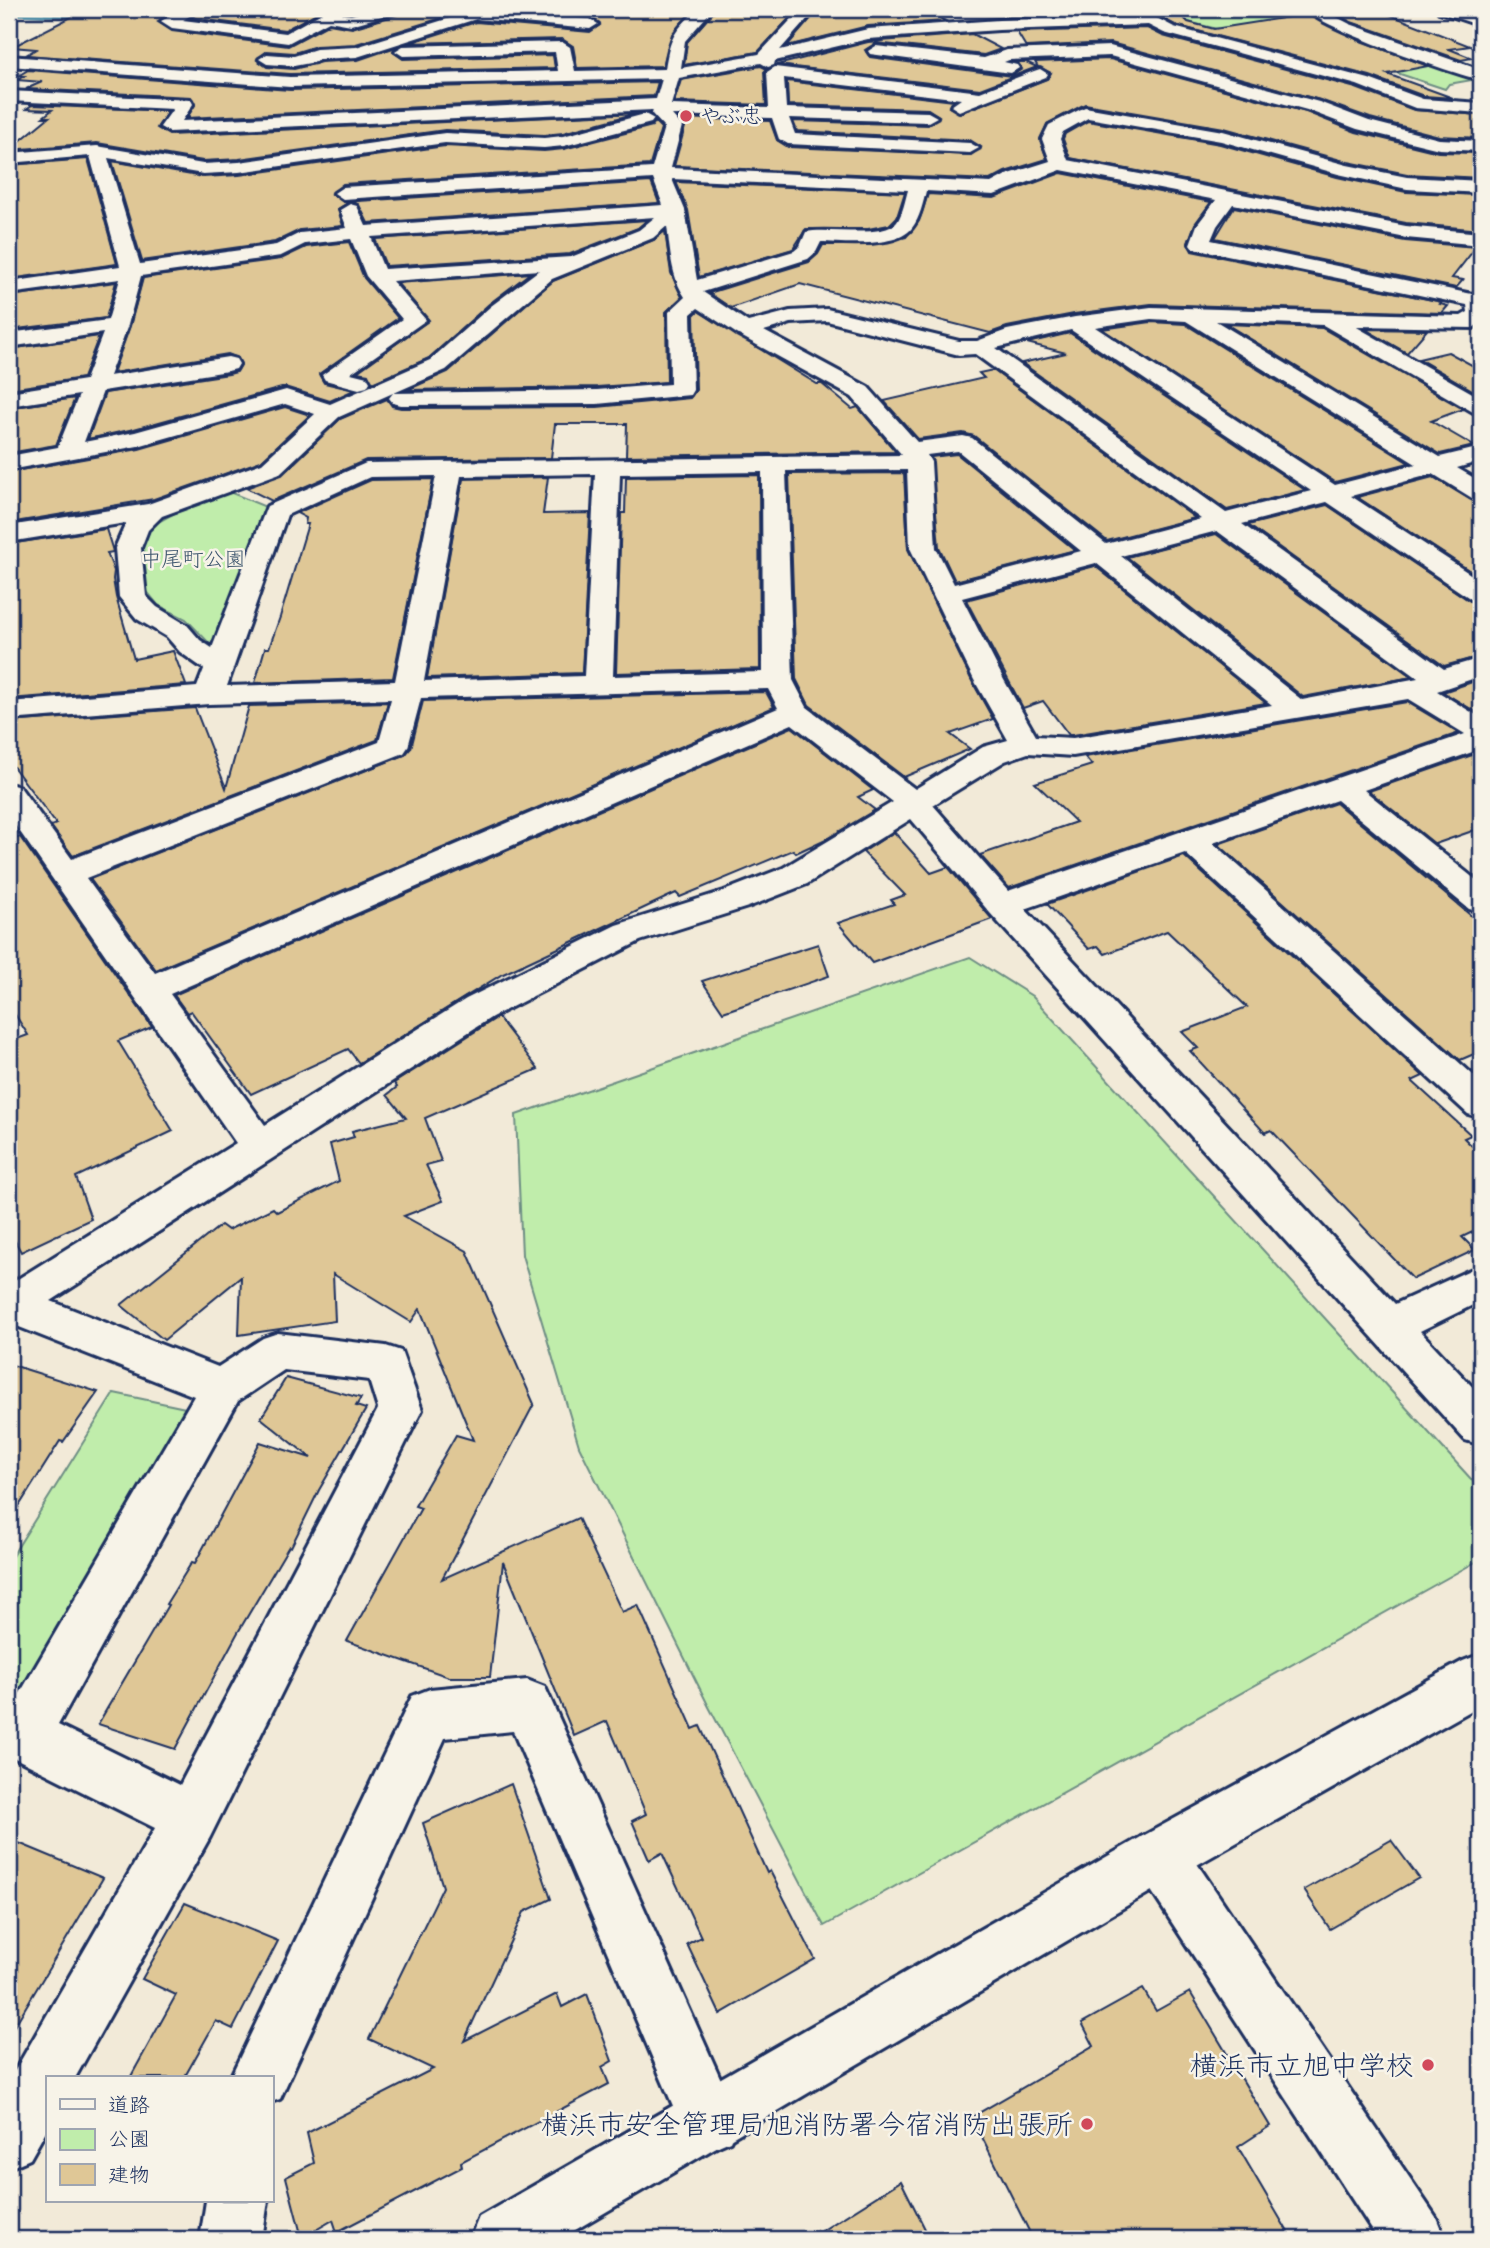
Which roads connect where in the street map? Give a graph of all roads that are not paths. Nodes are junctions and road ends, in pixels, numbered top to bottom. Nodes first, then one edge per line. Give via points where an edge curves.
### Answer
1 (194, 9) edge
2 (391, 9) edge
3 (494, 9) edge
4 (706, 9) edge
5 (809, 9) edge
6 (991, 9) edge
7 (1312, 9) edge
8 (1444, 9) edge
9 (333, 12) edge
10 (885, 14) dead end
11 (476, 15) junction
12 (242, 19) dead end
13 (1481, 22) edge
14 (999, 25) junction
15 (222, 30) junction
16 (917, 30) junction
17 (823, 43) junction
18 (562, 47) junction
19 (357, 52) junction
20 (248, 59) dead end
21 (9, 61) edge
22 (294, 61) junction
23 (986, 63) junction
24 (770, 64) junction
25 (567, 74) junction
26 (672, 74) junction
27 (1481, 75) edge
28 (290, 82) junction
29 (1481, 82) edge
30 (9, 96) edge
31 (983, 97) junction
32 (1481, 108) edge
33 (661, 109) junction
34 (779, 111) junction
35 (311, 121) junction
36 (938, 125) junction
37 (1481, 146) edge
38 (97, 151) junction
39 (981, 156) junction
40 (9, 158) edge
41 (1060, 164) junction
42 (660, 173) junction
43 (334, 175) junction
44 (787, 177) junction
45 (1013, 179) junction
46 (1407, 183) junction
47 (919, 185) junction
48 (1481, 187) edge
49 (1229, 196) junction
50 (797, 201) dead end
51 (675, 210) junction
52 (1361, 223) junction
53 (359, 232) junction
54 (1481, 239) edge
55 (577, 262) junction
56 (132, 271) junction
57 (376, 276) junction
58 (9, 288) edge
59 (694, 293) junction
60 (1479, 299) edge
61 (1192, 316) junction
62 (1327, 319) junction
63 (1075, 323) junction
64 (117, 325) junction
65 (1473, 328) edge
66 (745, 329) junction
67 (9, 340) edge
68 (980, 347) junction
69 (228, 364) dead end
70 (93, 386) junction
71 (377, 392) junction
72 (9, 399) edge
73 (1481, 407) edge
74 (331, 412) junction
75 (68, 453) junction
76 (1481, 454) edge
77 (915, 456) junction
78 (9, 463) edge
79 (608, 466) junction
80 (774, 466) junction
81 (1436, 466) junction
82 (450, 468) junction
83 (1331, 493) junction
84 (1481, 493) edge
85 (153, 511) junction
86 (1222, 522) junction
87 (9, 534) edge
88 (1101, 554) junction
89 (1481, 593) edge
90 (946, 594) junction
91 (221, 667) junction
92 (1481, 667) edge
93 (778, 680) junction
94 (1427, 684) junction
95 (598, 685) junction
96 (408, 690) junction
97 (209, 695) junction
98 (1296, 710) junction
99 (9, 711) edge
100 (795, 712) junction
101 (1481, 731) edge
102 (1481, 739) edge
103 (1026, 744) junction
104 (1341, 787) junction
105 (9, 794) edge
106 (914, 803) junction
107 (1190, 840) junction
108 (65, 874) junction
109 (1481, 901) edge
110 (1002, 905) junction
111 (148, 990) junction
112 (1481, 1104) edge
113 (259, 1146) junction
114 (1481, 1282) edge
115 (10, 1303) edge
116 (1389, 1326) junction
117 (222, 1388) junction
118 (1481, 1426) edge
119 (1481, 1678) edge
120 (191, 1818) junction
121 (1160, 1856) junction
122 (260, 2076) edge
123 (709, 2120) junction
124 (9, 2138) edge
125 (237, 2202) edge
126 (231, 2239) edge
127 (501, 2239) edge
128 (1414, 2239) edge

1 - 15 street via 169,21
2 - 9 street via 351,20
3 - 11 street
4 - 26 street via 677,41
5 - 24 street
6 - 14 street
7 - 27 street via 1345,27
8 - 13 street
9 - 15 street via 288,38
10 - 16 street
11 - 18 street via 594,20
11 - 19 street
12 - 15 street
14 - 16 street
14 - 32 street via 1151,20 1169,30 1363,82 1421,104
16 - 17 street
17 - 23 street
17 - 24 street
18 - 19 street
18 - 25 street
19 - 22 street via 316,54
20 - 22 street
21 - 28 street
22 - 28 street
23 - 31 street via 1040,74
23 - 37 street via 1006,55 1110,51 1313,106 1363,125 1439,144
24 - 26 street
24 - 31 street
24 - 34 street
25 - 26 street
25 - 28 street
26 - 33 street
28 - 35 street
29 - 32 street via 1461,88
30 - 35 street via 185,104 169,127
31 - 36 street
33 - 34 street
33 - 35 street
33 - 42 street via 673,127
33 - 43 street via 611,130 564,141 445,138
34 - 36 street
34 - 39 street via 788,139
35 - 43 street
36 - 39 street
38 - 40 street
38 - 43 street via 203,169 251,166
38 - 56 street
39 - 45 street
41 - 45 street
41 - 46 street via 1051,138 1055,129 1085,112 1223,136
41 - 49 street
42 - 43 street
42 - 44 street
42 - 51 street
43 - 53 street
44 - 47 street
44 - 50 street
45 - 47 street via 994,189
46 - 48 street
46 - 52 street
47 - 59 street via 904,226 897,230 861,236 810,230 809,247 801,254
49 - 52 street
49 - 60 street via 1207,225 1200,244
51 - 53 street
51 - 55 street via 646,234
51 - 59 street via 683,268
52 - 54 street
53 - 56 street via 300,239 281,250
53 - 57 street
55 - 57 street
55 - 71 street via 545,275 438,365
56 - 58 street
56 - 64 street
57 - 71 street via 415,320 333,375
59 - 66 street
59 - 71 street via 680,312 682,390 597,397
60 - 65 street
61 - 62 street
61 - 63 street via 1151,313
61 - 81 street
62 - 65 street
62 - 73 street
63 - 68 street
63 - 83 street
64 - 67 street
64 - 70 street
66 - 68 street via 790,317 827,315 959,348
66 - 77 street via 860,392
68 - 86 street
69 - 70 street
70 - 72 street
70 - 75 street
71 - 74 street
74 - 75 street via 286,397 138,439
74 - 85 street via 271,468
75 - 78 street
76 - 81 street
77 - 80 street
77 - 88 street via 963,443
77 - 90 street via 923,548
79 - 80 street
79 - 82 street
79 - 95 street
80 - 93 street
81 - 83 street
81 - 84 street
82 - 91 street via 366,470 276,511
82 - 96 street
83 - 86 street
83 - 89 street
85 - 87 street
85 - 91 street via 136,527 128,548 133,597 147,613
86 - 88 street
86 - 94 street
88 - 90 street
88 - 98 street
90 - 103 street
91 - 97 street
92 - 94 street
93 - 95 street
93 - 100 street
94 - 98 street
94 - 101 street
95 - 96 street
96 - 97 street
96 - 108 street via 393,747
97 - 99 street
98 - 103 street via 1073,747
100 - 106 street
100 - 111 street
102 - 104 street
103 - 106 street via 994,754
104 - 107 street
104 - 109 street
105 - 108 street
106 - 110 street
106 - 113 street via 795,876 628,933 479,1008
107 - 110 street
107 - 112 street
108 - 111 street
110 - 116 street
111 - 113 street
113 - 115 street
114 - 116 street
115 - 117 street
116 - 118 street
117 - 120 street via 24,1735
117 - 120 street via 278,1351 386,1364 400,1410
119 - 121 street
120 - 124 street
121 - 123 street
121 - 128 street
122 - 123 street via 430,1714 527,1705
123 - 127 street
125 - 126 street

